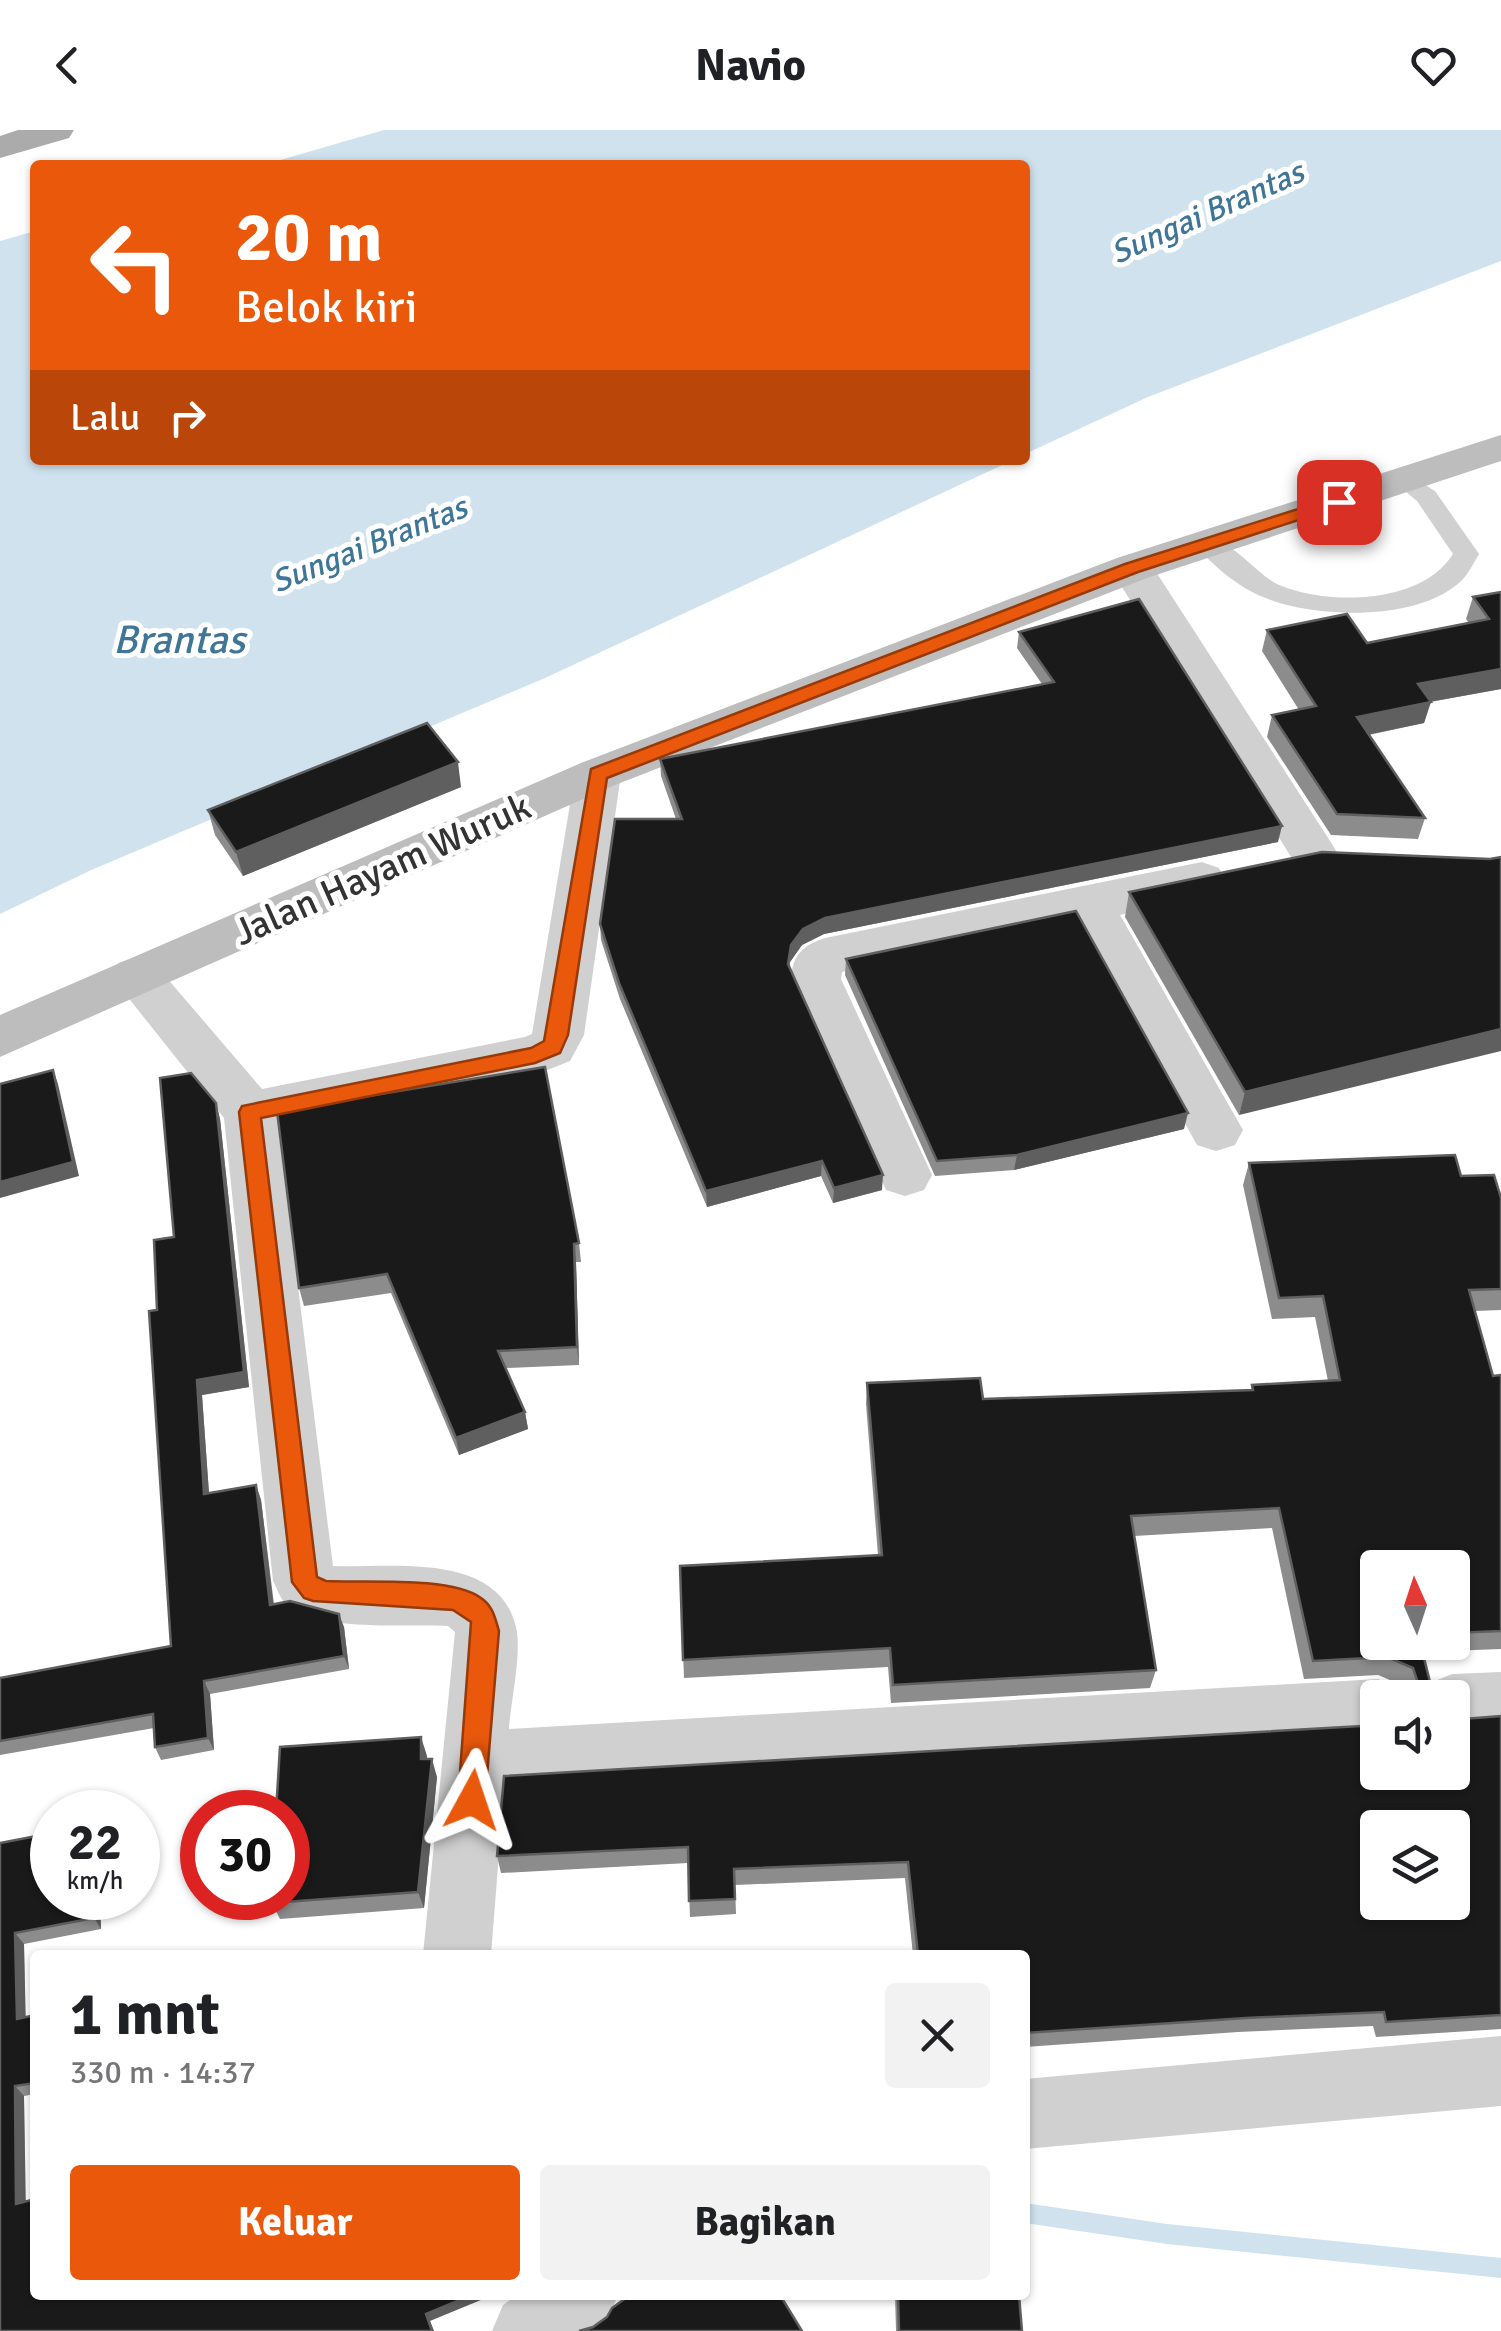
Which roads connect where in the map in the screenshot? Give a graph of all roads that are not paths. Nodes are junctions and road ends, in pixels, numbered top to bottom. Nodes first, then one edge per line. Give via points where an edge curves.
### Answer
1 (56, 130) edge
2 (0, 147) edge
3 (1501, 447) edge
4 (1404, 480) junction
5 (1209, 545) junction
6 (1132, 568) junction
7 (598, 774) junction
8 (1089, 904) junction
9 (136, 976) junction
10 (0, 1037) edge
11 (250, 1112) junction
12 (1216, 1130) dead end
13 (905, 1175) dead end
14 (1501, 1702) edge
15 (1470, 1703) edge
16 (1360, 1709) edge
17 (475, 1761) junction
18 (457, 1950) edge
19 (1501, 2071) edge
20 (1030, 2114) edge
21 (574, 2300) edge
22 (530, 2331) edge

1 - 2 main road
3 - 4 main road, Jalan Hayam Wuruk
4 - 5 main road, Jalan Hayam Wuruk
4 - 5 lane via 1426,496 1466,554 1444,583 1418,596 1371,603 1303,600 1272,591
5 - 6 main road, Jalan Hayam Wuruk
6 - 7 main road, Jalan Hayam Wuruk
6 - 8 street via 1296,862
7 - 9 main road, Jalan Hayam Wuruk
7 - 11 street via 552,1047
8 - 12 street
8 - 13 street via 817,962 816,979
9 - 10 main road, Jalan Hayam Wuruk
9 - 11 street
11 - 17 street via 304,1582 326,1593 453,1598 482,1616
14 - 15 street
16 - 17 street
17 - 18 street
19 - 20 street
21 - 22 street

